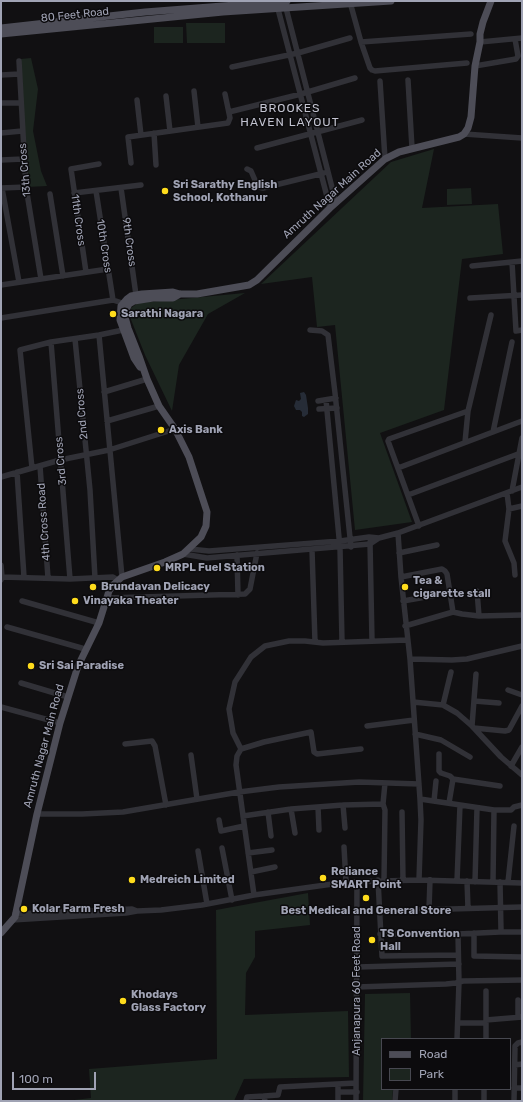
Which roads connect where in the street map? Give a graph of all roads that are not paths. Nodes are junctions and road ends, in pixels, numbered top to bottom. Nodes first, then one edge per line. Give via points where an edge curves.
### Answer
1 (391, 1) edge
2 (491, 1) edge
3 (496, 1) edge
4 (350, 2) edge
5 (286, 5) edge
6 (223, 9) junction
7 (278, 9) junction
8 (1, 28) edge
9 (1, 34) edge
10 (471, 34) dead end
11 (350, 38) dead end
12 (522, 38) edge
13 (515, 39) junction
14 (361, 42) junction
15 (480, 42) junction
16 (298, 53) junction
17 (290, 55) junction
18 (18, 61) dead end
19 (467, 63) dead end
20 (476, 66) junction
21 (232, 67) dead end
22 (19, 74) junction
23 (1, 75) edge
24 (355, 78) dead end
25 (408, 80) dead end
26 (380, 81) dead end
27 (194, 91) dead end
28 (308, 92) junction
29 (225, 94) dead end
30 (301, 94) junction
31 (166, 96) dead end
32 (137, 100) dead end
33 (1, 103) edge
34 (20, 103) junction
35 (228, 112) junction
36 (362, 120) dead end
37 (198, 127) junction
38 (22, 131) junction
39 (170, 131) junction
40 (318, 132) junction
41 (1, 133) edge
42 (154, 133) junction
43 (311, 134) junction
44 (464, 134) junction
45 (141, 135) junction
46 (522, 138) edge
47 (257, 148) dead end
48 (412, 148) junction
49 (23, 159) junction
50 (385, 159) junction
51 (1, 160) edge
52 (131, 163) dead end
53 (99, 164) dead end
54 (156, 165) dead end
55 (247, 168) dead end
56 (328, 172) junction
57 (322, 173) junction
58 (141, 185) dead end
59 (26, 187) junction
60 (1, 188) edge
61 (121, 188) junction
62 (96, 191) junction
63 (74, 193) junction
64 (50, 194) dead end
65 (336, 203) junction
66 (330, 208) junction
67 (522, 261) edge
68 (512, 262) junction
69 (472, 266) dead end
70 (108, 269) junction
71 (86, 272) junction
72 (63, 276) junction
73 (41, 279) junction
74 (19, 282) junction
75 (1, 285) edge
76 (180, 294) junction
77 (136, 295) junction
78 (522, 295) edge
79 (514, 296) junction
80 (470, 298) dead end
81 (113, 300) junction
82 (125, 305) junction
83 (491, 314) dead end
84 (1, 318) edge
85 (123, 330) junction
86 (312, 330) dead end
87 (522, 330) edge
88 (99, 335) junction
89 (75, 339) junction
90 (51, 342) junction
91 (512, 342) dead end
92 (145, 375) junction
93 (104, 392) junction
94 (336, 398) junction
95 (326, 400) junction
96 (318, 401) dead end
97 (159, 406) junction
98 (327, 408) junction
99 (337, 408) junction
100 (319, 409) dead end
101 (468, 411) junction
102 (107, 421) junction
103 (522, 421) edge
104 (175, 430) junction
105 (493, 432) junction
106 (522, 438) edge
107 (465, 442) junction
108 (109, 450) junction
109 (518, 454) junction
110 (86, 455) junction
111 (60, 460) junction
112 (40, 466) junction
113 (32, 468) junction
114 (398, 468) junction
115 (17, 472) junction
116 (1, 477) edge
117 (522, 487) edge
118 (510, 492) junction
119 (408, 495) junction
120 (522, 506) edge
121 (509, 509) junction
122 (419, 526) junction
123 (398, 533) junction
124 (369, 537) junction
125 (379, 538) junction
126 (351, 540) junction
127 (340, 541) junction
128 (370, 544) junction
129 (437, 545) dead end
130 (351, 547) junction
131 (340, 548) junction
132 (190, 549) junction
133 (312, 550) junction
134 (257, 553) junction
135 (183, 554) junction
136 (400, 554) junction
137 (237, 555) junction
138 (1, 565) edge
139 (515, 575) dead end
140 (24, 577) junction
141 (401, 577) junction
142 (1, 578) edge
143 (48, 578) junction
144 (95, 578) junction
145 (120, 578) junction
146 (70, 579) junction
147 (477, 591) dead end
148 (437, 595) dead end
149 (238, 596) junction
150 (107, 598) junction
151 (22, 601) dead end
152 (403, 601) junction
153 (453, 612) junction
154 (522, 614) edge
155 (479, 616) junction
156 (98, 623) junction
157 (406, 626) junction
158 (7, 627) dead end
159 (407, 640) junction
160 (372, 641) junction
161 (315, 642) junction
162 (342, 642) junction
163 (522, 646) edge
164 (85, 649) junction
165 (410, 659) junction
166 (451, 672) dead end
167 (476, 674) dead end
168 (21, 683) dead end
169 (508, 690) dead end
170 (522, 695) edge
171 (68, 697) junction
172 (474, 701) junction
173 (413, 702) junction
174 (499, 703) dead end
175 (443, 705) junction
176 (522, 706) edge
177 (1, 707) edge
178 (414, 720) junction
179 (60, 722) junction
180 (367, 726) dead end
181 (473, 727) junction
182 (415, 734) junction
183 (125, 744) dead end
184 (522, 747) edge
185 (241, 749) junction
186 (361, 749) dead end
187 (440, 754) dead end
188 (191, 755) dead end
189 (470, 757) dead end
190 (511, 766) junction
191 (522, 775) edge
192 (453, 779) junction
193 (436, 781) dead end
194 (385, 783) junction
195 (419, 784) junction
196 (500, 786) dead end
197 (239, 792) junction
198 (197, 799) junction
199 (420, 799) junction
200 (434, 801) junction
201 (448, 803) junction
202 (383, 804) junction
203 (166, 805) junction
204 (343, 805) junction
205 (460, 805) junction
206 (522, 805) edge
207 (318, 807) junction
208 (477, 808) junction
209 (292, 809) junction
210 (494, 810) junction
211 (268, 812) junction
212 (402, 812) dead end
213 (37, 814) junction
214 (243, 816) junction
215 (219, 820) dead end
216 (244, 826) junction
217 (514, 826) dead end
218 (345, 828) dead end
219 (319, 830) dead end
220 (295, 833) dead end
221 (271, 836) dead end
222 (344, 847) dead end
223 (222, 848) dead end
224 (272, 850) dead end
225 (198, 851) dead end
226 (248, 853) junction
227 (275, 868) dead end
228 (251, 872) junction
229 (381, 880) junction
230 (403, 880) junction
231 (419, 880) junction
232 (430, 880) junction
233 (457, 881) junction
234 (467, 881) junction
235 (346, 882) junction
236 (357, 882) junction
237 (475, 882) junction
238 (493, 882) junction
239 (500, 882) junction
240 (508, 882) junction
241 (522, 883) edge
242 (254, 895) junction
243 (232, 900) junction
244 (207, 904) junction
245 (522, 907) edge
246 (468, 908) junction
247 (500, 908) junction
248 (429, 909) junction
249 (379, 910) junction
250 (14, 917) junction
251 (500, 932) junction
252 (522, 932) edge
253 (1, 933) edge
254 (474, 933) junction
255 (380, 934) junction
256 (458, 934) junction
257 (458, 955) junction
258 (522, 957) edge
259 (458, 964) junction
260 (358, 966) junction
261 (522, 980) edge
262 (459, 982) junction
263 (358, 987) junction
264 (486, 991) dead end
265 (518, 1000) dead end
266 (520, 1017) edge
267 (486, 1022) junction
268 (458, 1023) junction
269 (457, 1038) edge
270 (486, 1038) edge
271 (522, 1042) edge
272 (522, 1064) edge
273 (514, 1065) junction
274 (356, 1083) junction
275 (338, 1084) junction
276 (514, 1088) junction
277 (522, 1088) edge
278 (396, 1090) edge
279 (455, 1090) edge
280 (484, 1090) edge
281 (338, 1092) junction
282 (356, 1092) junction
283 (265, 1098) edge
284 (246, 1101) edge
285 (338, 1101) edge
286 (356, 1101) edge
287 (395, 1101) edge
288 (455, 1101) edge
289 (484, 1101) edge
290 (514, 1101) edge

1 - 4 main road, 80 Feet Road
2 - 15 main road via 483,22
3 - 15 main road
4 - 5 main road, 80 Feet Road
4 - 14 street
5 - 6 main road, 80 Feet Road
5 - 7 main road, 80 Feet Road
5 - 16 street
6 - 7 main road, 80 Feet Road
6 - 8 main road, 80 Feet Road
6 - 9 main road, 80 Feet Road
7 - 17 street
10 - 14 street
11 - 16 street
12 - 13 street
13 - 15 street
13 - 20 street via 518,56 516,59
14 - 19 street via 370,68 375,71
15 - 20 main road
16 - 17 street
16 - 28 street
17 - 21 street
17 - 30 street
18 - 22 street, 13th Cross
20 - 44 main road via 470,118
22 - 23 street
22 - 34 street, 13th Cross
24 - 28 street
25 - 48 street
26 - 50 street
27 - 37 street
28 - 30 street
28 - 40 street
29 - 35 street
30 - 35 street
30 - 43 street
31 - 39 street
32 - 45 street
33 - 34 street
34 - 38 street, 13th Cross
35 - 37 street via 228,123
36 - 40 street
37 - 39 street
38 - 41 street
38 - 49 street, 13th Cross
39 - 42 street
40 - 43 street
40 - 56 street
42 - 45 street
42 - 54 street
43 - 47 street
43 - 57 street
44 - 46 street
44 - 48 main road, Amruth Nagar Main Road
45 - 52 street via 128,137
48 - 50 main road, Amruth Nagar Main Road
49 - 51 street
49 - 59 street, 13th Cross
50 - 65 main road, Amruth Nagar Main Road
53 - 63 street, 11th Cross via 71,168
55 - 57 street via 258,186 263,188
56 - 57 street
56 - 65 street
57 - 66 street
58 - 61 street
59 - 60 street
59 - 73 street, 13th Cross
60 - 74 street
61 - 62 street
61 - 77 street, 9th Cross
62 - 63 street
62 - 70 street, 10th Cross
63 - 71 street, 11th Cross
64 - 72 street
65 - 66 main road, Amruth Nagar Main Road
66 - 76 main road, Amruth Nagar Main Road via 257,280 249,284 197,294
67 - 68 street
68 - 69 street
68 - 79 street
70 - 71 street
70 - 81 street, 10th Cross
71 - 72 street
72 - 73 street
73 - 74 street
74 - 75 street
76 - 77 main road, Amruth Nagar Main Road via 173,292
76 - 82 main road, Amruth Nagar Main Road via 173,298 153,298
77 - 82 main road, Amruth Nagar Main Road via 131,296
78 - 79 street
79 - 80 street
79 - 87 street via 516,330
81 - 82 street
81 - 84 street
82 - 85 main road via 120,314
82 - 92 main road via 128,328
83 - 101 street
85 - 88 street
85 - 92 main road via 134,358
86 - 94 street via 322,331 328,336
88 - 89 street
88 - 93 street
89 - 90 street
89 - 110 street, 2nd Cross
90 - 111 street, 3rd Cross
90 - 113 street via 20,351
91 - 105 street
92 - 93 street
92 - 97 main road
93 - 102 street
94 - 95 street
94 - 99 street
95 - 96 street
95 - 98 street
97 - 102 street
97 - 104 main road
98 - 99 street
98 - 100 street
98 - 127 street
99 - 126 street
101 - 107 street
101 - 114 street via 389,439
102 - 108 street
103 - 105 street
104 - 108 street
104 - 132 main road via 189,457 207,512 206,526 201,537
105 - 107 street
106 - 109 street
107 - 114 street
108 - 110 street
108 - 145 street
109 - 118 street
109 - 119 street
110 - 111 street
110 - 144 street, 2nd Cross
111 - 112 street
111 - 146 street, 3rd Cross
112 - 113 street
112 - 143 street, 4th Cross Road
113 - 115 street
114 - 119 street
115 - 116 street
115 - 140 street
117 - 118 street
118 - 121 street
118 - 122 street
119 - 122 street
120 - 121 street
121 - 139 street via 505,541 514,563
122 - 123 street
123 - 125 street
123 - 136 street
124 - 125 street
124 - 126 street
124 - 128 street
125 - 128 street
126 - 127 street
126 - 130 street
127 - 131 street
127 - 132 street via 209,551
128 - 130 street
128 - 160 street
129 - 136 street
130 - 131 street
131 - 133 street
131 - 162 street
132 - 135 main road
133 - 134 street
133 - 161 street
134 - 137 street
134 - 149 street via 250,589
135 - 137 street via 206,558
135 - 145 main road
136 - 141 street
137 - 149 street
138 - 142 street
140 - 142 street
140 - 143 street
141 - 152 street
141 - 153 street via 445,570
143 - 146 street
144 - 145 street
144 - 146 street
145 - 150 main road, Amruth Nagar Main Road via 113,585
147 - 155 street
148 - 152 street
149 - 150 street
150 - 156 main road, Amruth Nagar Main Road
151 - 156 street
152 - 157 street
153 - 155 street
153 - 157 street
154 - 155 street
156 - 164 main road, Amruth Nagar Main Road
157 - 159 street
158 - 164 street
159 - 160 street
159 - 165 street
160 - 162 street
161 - 162 street
161 - 185 street via 289,641 265,646 251,657 235,682 229,709 233,733
163 - 165 street via 452,660
164 - 171 main road, Amruth Nagar Main Road
165 - 173 street
166 - 175 street
167 - 172 street
168 - 171 street
169 - 170 street
171 - 179 main road, Amruth Nagar Main Road
172 - 174 street
172 - 181 street
173 - 175 street
173 - 178 street
175 - 181 street
176 - 181 street via 509,730
177 - 179 street
178 - 180 street
178 - 182 street
179 - 213 main road, Amruth Nagar Main Road
181 - 190 street
182 - 189 street via 441,740
182 - 195 street
183 - 203 street via 152,741
184 - 190 street
185 - 186 street via 310,732 314,752 317,754
185 - 197 street via 236,765
187 - 192 street via 440,773
188 - 198 street
190 - 191 street
192 - 196 street
192 - 201 street
193 - 200 street
194 - 195 street
194 - 197 street via 323,784
194 - 202 street
195 - 199 street
197 - 198 street
197 - 214 street
198 - 203 street
199 - 200 street
199 - 231 street
200 - 201 street
201 - 205 street
202 - 204 street
202 - 229 street via 385,810
203 - 213 street via 123,812
204 - 207 street
204 - 218 street
205 - 208 street
205 - 233 street
206 - 210 street via 511,810
207 - 209 street
207 - 219 street
208 - 210 street
208 - 237 street
209 - 211 street
209 - 220 street
210 - 238 street
211 - 214 street
211 - 221 street
212 - 230 street
213 - 250 main road, Amruth Nagar Main Road
214 - 216 street
215 - 216 street via 221,831
216 - 226 street
217 - 240 street
222 - 235 street
223 - 243 street
224 - 226 street
225 - 244 street
226 - 228 street
227 - 228 street
228 - 242 street
229 - 230 street
229 - 236 street
229 - 249 street
230 - 231 street
231 - 232 street
232 - 233 street
232 - 248 street
233 - 234 street
234 - 237 street
234 - 246 street
235 - 236 street
235 - 242 street
236 - 260 street, Anjanapura 60 Feet Road
237 - 238 street
238 - 239 street
239 - 240 street
239 - 247 street
240 - 241 street
242 - 243 street
243 - 244 street
244 - 250 street via 161,910 132,909
245 - 247 street
246 - 247 street
246 - 248 street
247 - 251 street
248 - 249 street
249 - 255 street
250 - 253 main road, Amruth Nagar Main Road
251 - 252 street
251 - 254 street
254 - 256 street
254 - 258 street via 474,956
255 - 256 street
255 - 257 street via 382,956
256 - 257 street
257 - 259 street
259 - 260 street
259 - 262 street
260 - 263 street, Anjanapura 60 Feet Road
261 - 262 street
262 - 263 street
262 - 268 street
263 - 274 street, Anjanapura 60 Feet Road
264 - 267 street
265 - 266 street
266 - 267 street
267 - 268 street
267 - 270 street
268 - 269 street
271 - 273 street via 515,1046
272 - 273 street
273 - 276 street
274 - 275 street
274 - 282 street, Anjanapura 60 Feet Road
275 - 281 street
275 - 283 street via 280,1087 278,1095
276 - 277 street
276 - 290 street
278 - 287 street
279 - 288 street
280 - 289 street
281 - 282 street
281 - 285 street
282 - 286 street, Anjanapura 60 Feet Road
283 - 284 street via 247,1097

